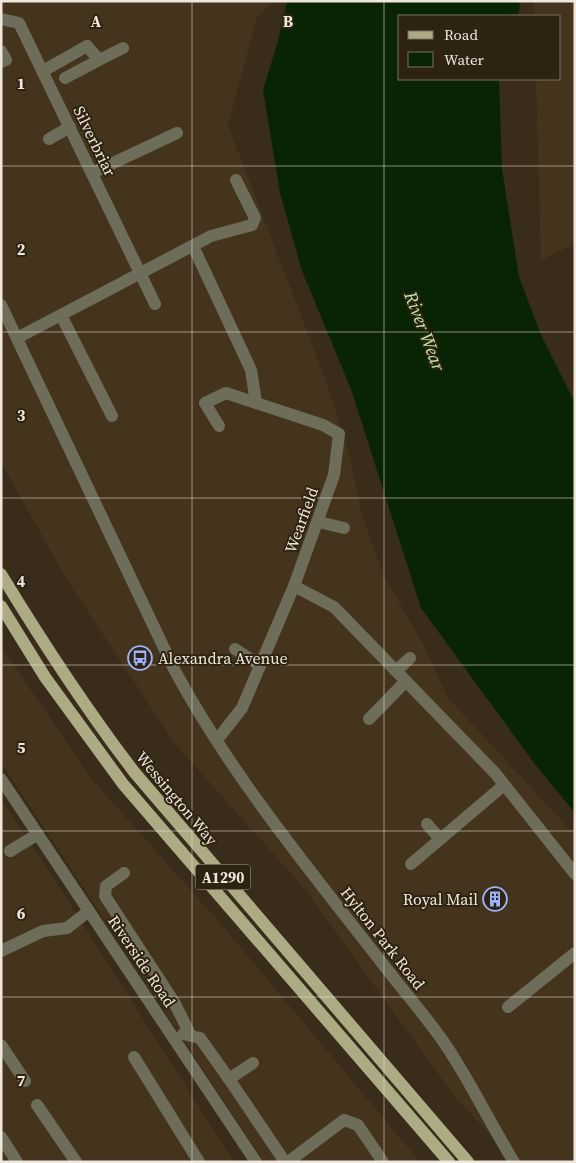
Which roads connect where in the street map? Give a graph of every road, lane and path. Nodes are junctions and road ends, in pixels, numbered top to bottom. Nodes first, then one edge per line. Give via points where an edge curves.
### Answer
1 (1, 19) edge
2 (123, 48) dead end
3 (1, 51) edge
4 (98, 60) junction
5 (1, 62) edge
6 (42, 71) junction
7 (65, 78) dead end
8 (70, 127) junction
9 (176, 133) dead end
10 (49, 139) dead end
11 (92, 173) junction
12 (236, 180) dead end
13 (193, 246) junction
14 (140, 274) junction
15 (155, 304) dead end
16 (1, 305) edge
17 (61, 315) junction
18 (17, 338) junction
19 (256, 403) junction
20 (112, 416) dead end
21 (219, 426) dead end
22 (319, 522) junction
23 (344, 528) dead end
24 (1, 574) edge
25 (294, 586) junction
26 (1, 606) edge
27 (235, 649) dead end
28 (410, 658) dead end
29 (259, 665) junction
30 (396, 670) junction
31 (406, 681) junction
32 (369, 719) dead end
33 (217, 740) junction
34 (1, 780) edge
35 (504, 786) junction
36 (427, 824) dead end
37 (38, 834) junction
38 (440, 839) junction
39 (10, 852) dead end
40 (411, 864) dead end
41 (124, 873) dead end
42 (575, 874) edge
43 (89, 911) junction
44 (1, 951) edge
45 (575, 953) edge
46 (508, 1007) dead end
47 (171, 1034) junction
48 (190, 1034) junction
49 (1, 1045) edge
50 (134, 1057) dead end
51 (254, 1063) dead end
52 (229, 1079) junction
53 (25, 1081) dead end
54 (37, 1104) dead end
55 (1, 1137) edge
56 (17, 1162) edge
57 (76, 1162) edge
58 (199, 1162) edge
59 (256, 1162) edge
60 (286, 1162) edge
61 (383, 1162) edge
62 (449, 1162) edge
63 (468, 1162) edge
64 (514, 1162) edge

1 - 6 street, Silverbriar via 19,23
2 - 4 street
3 - 5 street via 6,60
4 - 6 street via 87,46
4 - 7 street
6 - 8 street, Silverbriar
8 - 10 street
8 - 11 street, Silverbriar
9 - 11 street
11 - 14 street, Silverbriar
12 - 13 street via 256,218 252,225 211,236
13 - 14 street
13 - 19 street via 251,370
14 - 15 street, Silverbriar
14 - 17 street
16 - 18 street
17 - 18 street
17 - 20 street
18 - 33 street via 174,669
19 - 21 street, Wearfield via 226,393 205,403
19 - 22 street, Wearfield via 323,425 339,434 334,475
22 - 23 street
22 - 25 street, Wearfield
24 - 63 main road, Wessington Way / A1290 via 68,682 135,773
25 - 29 street, Wearfield
25 - 30 street via 334,607
26 - 62 main road, Wessington Way / A1290 via 45,677 123,784
27 - 29 street
28 - 30 street
29 - 33 street, Wearfield via 242,708
30 - 31 street
31 - 32 street
31 - 35 street
33 - 64 street, Hylton Park Road via 308,869 442,1040 473,1087
34 - 37 street, Riverside Road
35 - 38 street
35 - 42 street
36 - 38 street
37 - 39 street
37 - 43 street, Riverside Road
38 - 40 street
41 - 48 street via 106,886 106,896 174,1002
43 - 44 street via 67,928 43,931
43 - 47 street, Riverside Road
45 - 46 street
47 - 48 street
47 - 59 street, Riverside Road
48 - 52 street via 200,1038
49 - 53 street
50 - 58 street
51 - 52 street
52 - 60 street
54 - 57 street
55 - 56 street
60 - 61 street via 344,1120 358,1125

